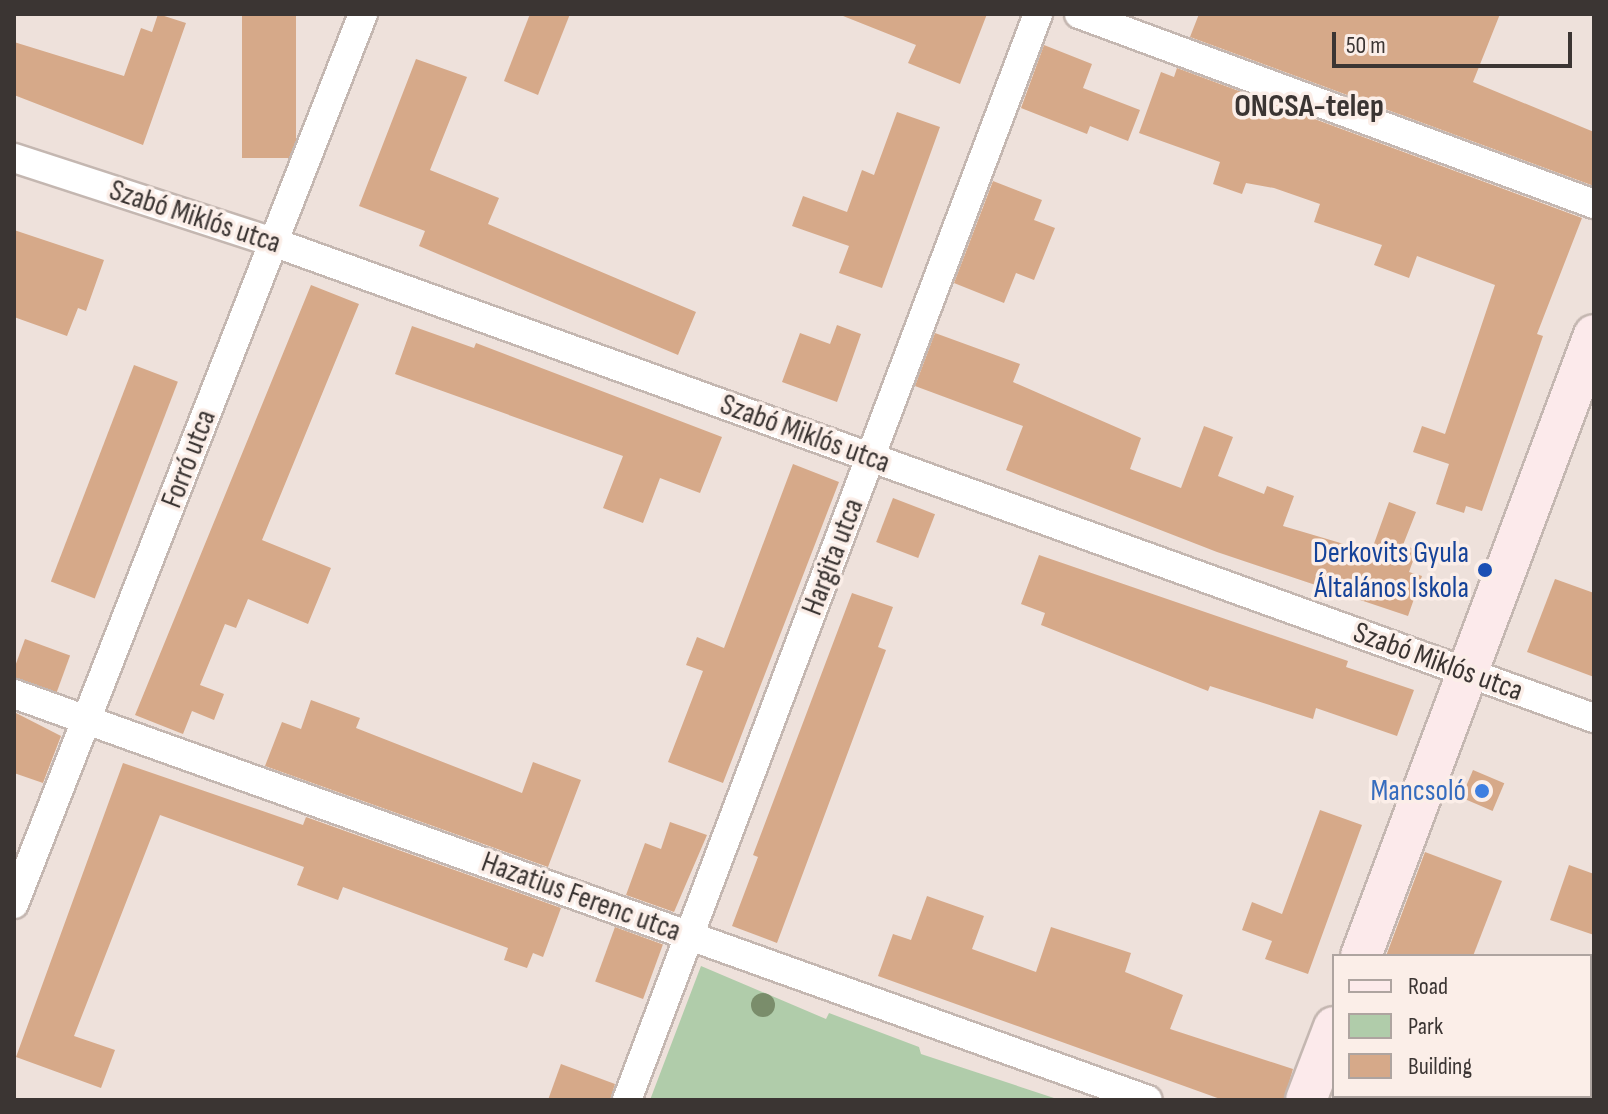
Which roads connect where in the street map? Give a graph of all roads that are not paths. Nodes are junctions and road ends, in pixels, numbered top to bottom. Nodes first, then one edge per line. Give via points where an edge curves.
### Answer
1 (363, 14) edge
2 (1038, 14) edge
3 (1079, 14) edge
4 (14, 158) edge
5 (1594, 204) edge
6 (273, 242) junction
7 (1594, 335) edge
8 (870, 458) junction
9 (1468, 673) junction
10 (14, 694) edge
11 (1594, 718) edge
12 (86, 719) junction
13 (14, 904) edge
14 (690, 936) junction
15 (1362, 954) edge
16 (1332, 1032) edge
17 (627, 1100) edge
18 (1148, 1100) edge
19 (1306, 1100) edge

1 - 6 street, Forró utca
2 - 8 street, Hargita utca
3 - 5 street
4 - 6 street, Szabó Miklós utca
6 - 8 street, Szabó Miklós utca
6 - 12 street, Forró utca
7 - 9 street
8 - 9 street, Szabó Miklós utca
8 - 14 street, Hargita utca
9 - 11 street, Szabó Miklós utca
9 - 15 street
10 - 12 street, Hazatius Ferenc utca
12 - 13 street, Forró utca
12 - 14 street, Hazatius Ferenc utca
14 - 17 street, Hargita utca
14 - 18 street, Hazatius Ferenc utca
16 - 19 street

